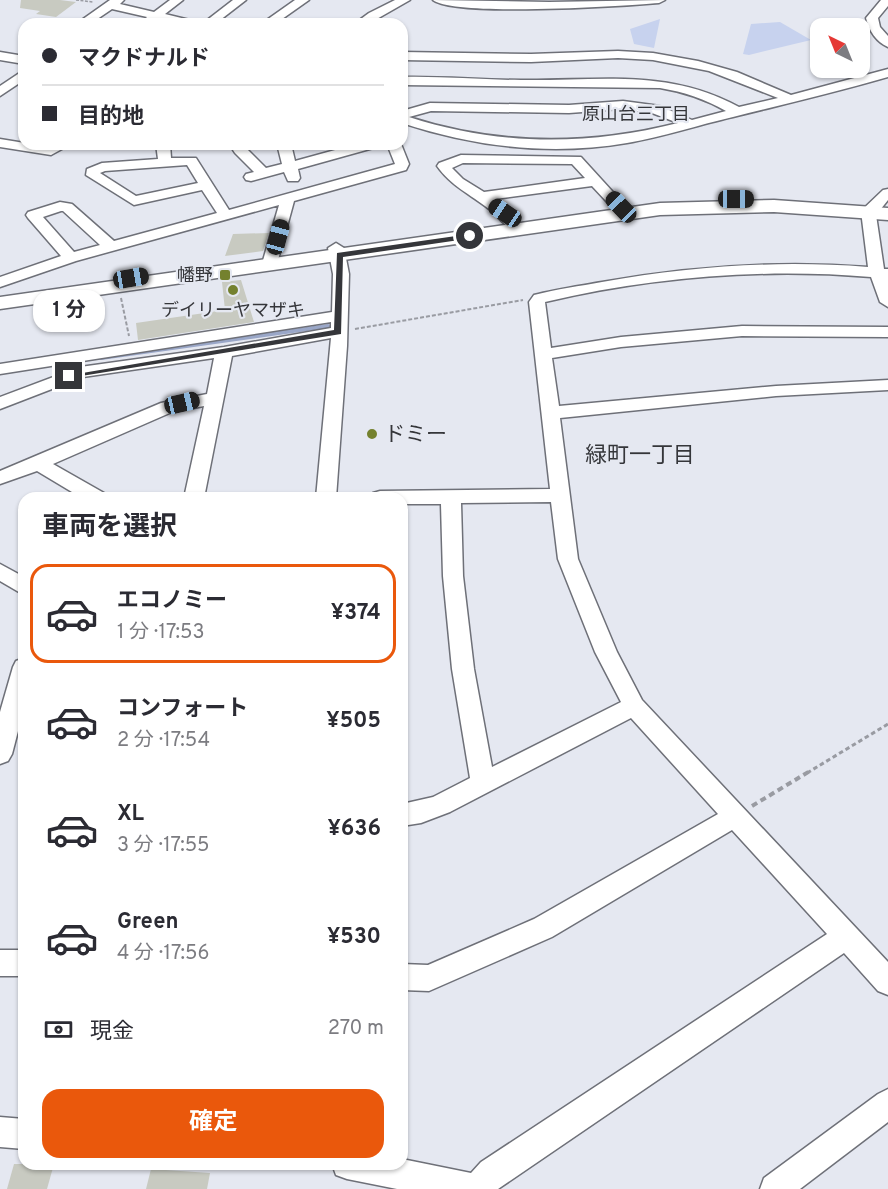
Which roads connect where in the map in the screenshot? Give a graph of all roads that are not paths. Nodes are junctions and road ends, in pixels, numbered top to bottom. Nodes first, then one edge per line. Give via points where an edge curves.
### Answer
1 (177, 0) edge
2 (240, 0) edge
3 (284, 0) edge
4 (404, 0) edge
5 (440, 0) edge
6 (659, 0) edge
7 (887, 0) edge
8 (300, 1) edge
9 (114, 2) edge
10 (156, 16) junction
11 (91, 18) edge
12 (153, 18) edge
13 (166, 18) edge
14 (216, 18) edge
15 (276, 18) edge
16 (369, 18) edge
17 (888, 43) edge
18 (0, 56) edge
19 (408, 56) edge
20 (18, 58) edge
21 (18, 61) edge
22 (0, 71) edge
23 (888, 73) edge
24 (18, 78) edge
25 (408, 81) edge
26 (0, 92) edge
27 (790, 99) junction
28 (738, 112) junction
29 (408, 115) edge
30 (408, 119) edge
31 (690, 123) junction
32 (0, 142) edge
33 (18, 145) edge
34 (125, 150) edge
35 (164, 150) edge
36 (240, 150) dead end
37 (285, 150) edge
38 (349, 150) edge
39 (396, 150) edge
40 (165, 162) junction
41 (123, 166) junction
42 (289, 166) junction
43 (597, 181) junction
44 (207, 185) junction
45 (294, 197) junction
46 (481, 197) junction
47 (881, 207) edge
48 (623, 210) junction
49 (226, 216) junction
50 (511, 223) junction
51 (111, 247) junction
52 (338, 251) junction
53 (71, 258) junction
54 (272, 261) junction
55 (882, 274) edge
56 (3, 280) edge
57 (888, 302) edge
58 (0, 303) edge
59 (338, 324) junction
60 (888, 332) edge
61 (224, 352) junction
62 (543, 354) junction
63 (0, 369) edge
64 (888, 385) edge
65 (215, 398) junction
66 (0, 403) edge
67 (549, 413) junction
68 (38, 463) junction
69 (0, 478) edge
70 (86, 492) edge
71 (195, 492) edge
72 (326, 492) edge
73 (560, 495) junction
74 (451, 497) junction
75 (408, 498) edge
76 (0, 571) edge
77 (18, 583) edge
78 (18, 689) edge
79 (634, 706) junction
80 (0, 754) edge
81 (483, 782) junction
82 (408, 814) edge
83 (735, 816) junction
84 (846, 936) junction
85 (0, 963) edge
86 (18, 963) edge
87 (408, 977) edge
88 (888, 982) edge
89 (888, 1104) edge
90 (0, 1132) edge
91 (18, 1134) edge
92 (378, 1170) edge
93 (476, 1189) edge
94 (775, 1189) edge

1 - 10 street
2 - 14 street
3 - 8 street
4 - 16 street
5 - 6 street via 543,6
7 - 17 street via 872,18 874,28
8 - 15 street
9 - 10 street
9 - 11 street
10 - 12 street
10 - 13 street
18 - 20 street
19 - 27 street via 657,57 730,73
21 - 22 street
23 - 27 street
24 - 26 street
25 - 28 street via 655,82 703,93
27 - 28 street
28 - 31 street
29 - 31 street via 430,107 569,109 623,105 655,109
30 - 31 street via 461,137 536,145 608,141
32 - 33 street
34 - 41 street
35 - 40 street
36 - 42 street via 257,175
37 - 42 street
38 - 42 street
39 - 45 street via 401,167
40 - 41 street
40 - 44 street via 191,161
41 - 44 street via 102,167 92,172 134,201
42 - 45 street
43 - 46 street
43 - 46 street via 576,160 461,159 444,166 456,180
43 - 48 street
44 - 49 street
45 - 49 street
45 - 54 street
46 - 50 street via 505,213
47 - 48 main road via 744,205
47 - 55 street
48 - 50 main road
48 - 52 main road
49 - 51 street
50 - 52 main road
51 - 53 street
51 - 53 street via 67,207 33,215
52 - 54 main road
52 - 59 street
53 - 56 street
54 - 56 main road
54 - 58 main road
55 - 57 street
55 - 62 street via 736,269 540,298 537,302
59 - 61 street
59 - 63 street via 132,348
59 - 72 street
60 - 62 street via 742,331
61 - 65 street
61 - 66 street via 80,372
62 - 67 street
64 - 67 street via 776,391
65 - 68 street via 167,406
65 - 71 street
67 - 73 street
68 - 69 street
68 - 70 street
73 - 74 street
73 - 79 street via 571,570
74 - 75 street
74 - 81 street via 453,576 462,658
76 - 77 street
78 - 80 street
79 - 81 street
79 - 83 street
81 - 82 street via 441,805
83 - 84 street
83 - 87 street via 543,928 429,978
84 - 88 street
84 - 93 street via 492,1173
85 - 86 street
89 - 94 street
90 - 91 street
92 - 93 street

